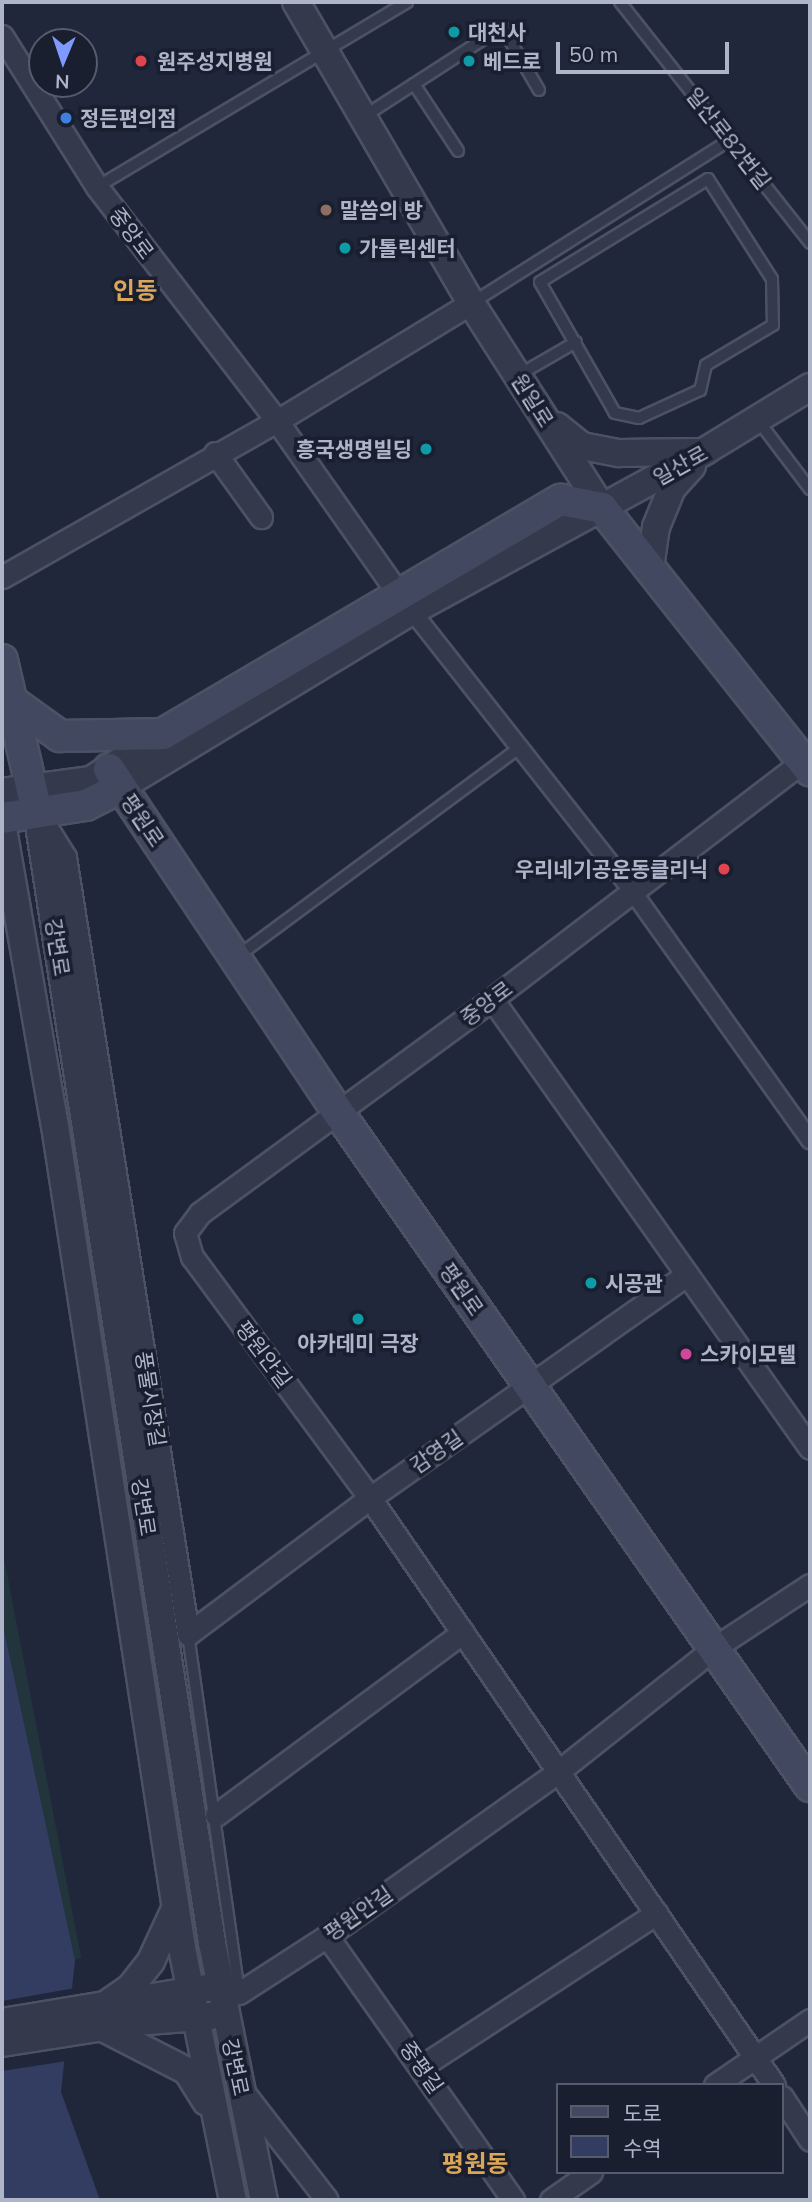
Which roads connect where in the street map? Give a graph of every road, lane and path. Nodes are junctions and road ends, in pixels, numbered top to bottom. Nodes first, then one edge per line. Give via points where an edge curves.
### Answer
1 (296, 2) edge
2 (407, 2) edge
3 (620, 2) edge
4 (2, 36) edge
5 (325, 50) junction
6 (414, 84) junction
7 (539, 90) dead end
8 (363, 117) junction
9 (730, 140) junction
10 (458, 151) dead end
11 (97, 187) junction
12 (810, 243) edge
13 (471, 303) junction
14 (576, 342) junction
15 (517, 376) junction
16 (810, 387) edge
17 (543, 416) junction
18 (757, 418) junction
19 (276, 421) junction
20 (705, 452) junction
21 (215, 453) junction
22 (810, 489) edge
23 (602, 508) junction
24 (261, 517) dead end
25 (650, 568) junction
26 (2, 577) edge
27 (406, 603) junction
28 (2, 660) edge
29 (14, 703) junction
30 (163, 734) junction
31 (522, 746) junction
32 (807, 766) edge
33 (115, 778) junction
34 (2, 792) edge
35 (34, 800) junction
36 (2, 821) edge
37 (633, 892) junction
38 (236, 958) junction
39 (492, 999) junction
40 (338, 1112) junction
41 (810, 1140) edge
42 (687, 1274) junction
43 (530, 1384) junction
44 (810, 1448) edge
45 (370, 1498) junction
46 (810, 1585) edge
47 (463, 1632) junction
48 (188, 1633) junction
49 (714, 1648) junction
50 (559, 1770) junction
51 (810, 1786) edge
52 (216, 1815) junction
53 (177, 1905) junction
54 (657, 1913) junction
55 (327, 1936) junction
56 (190, 1991) junction
57 (226, 1998) junction
58 (134, 2014) junction
59 (102, 2018) junction
60 (195, 2019) junction
61 (810, 2020) edge
62 (2, 2022) edge
63 (2, 2043) edge
64 (756, 2056) junction
65 (422, 2066) junction
66 (718, 2083) edge
67 (773, 2083) edge
68 (240, 2088) junction
69 (784, 2100) edge
70 (216, 2117) junction
71 (810, 2140) edge
72 (588, 2174) edge
73 (233, 2200) edge
74 (264, 2200) edge
75 (327, 2200) edge
76 (513, 2200) edge
77 (551, 2200) edge

1 - 5 street, 원일로
2 - 5 lane
3 - 9 lane, 일산로82번길
4 - 11 street, 중앙로
5 - 8 street, 원일로
5 - 11 lane
6 - 7 lane via 502,27
6 - 8 lane
6 - 10 lane
8 - 13 street, 원일로
9 - 12 lane, 일산로82번길
9 - 13 lane
11 - 19 street, 중앙로
13 - 15 street, 원일로
13 - 19 street
14 - 14 lane via 540,282 708,179 772,279 773,326 706,365 700,390 639,418 615,413
14 - 15 lane
15 - 17 street, 원일로
16 - 18 street, 일산로
17 - 20 street via 582,446 619,453
17 - 23 street, 원일로
18 - 20 street, 일산로
18 - 22 lane
19 - 21 street
19 - 27 street, 중앙로
20 - 23 street, 일산로
20 - 25 street via 672,488 656,527
21 - 24 street
21 - 26 street
23 - 25 main road, 원일로
23 - 27 main road via 561,500
25 - 32 main road, 원일로
27 - 30 main road
27 - 31 street, 중앙로
27 - 33 street
28 - 29 main road
29 - 30 main road via 60,736
29 - 35 main road
30 - 33 street
31 - 37 street, 중앙로
31 - 38 lane
32 - 37 street, 중앙로
33 - 35 main road via 86,805
33 - 38 main road, 평원로
34 - 35 street
35 - 36 main road
35 - 48 street, 풍물시장길 via 65,857
35 - 57 street, 강변로
36 - 53 street, 강변로 via 55,1126
37 - 39 street, 중앙로
37 - 41 street, 중앙로
38 - 40 main road, 평원로
39 - 40 street, 중앙로
39 - 42 street
40 - 43 main road, 평원로
40 - 45 street, 평원안길 via 200,1213 185,1233 192,1257
42 - 43 street, 감영길
42 - 44 street
43 - 45 street, 감영길
43 - 49 main road, 평원로
45 - 47 street, 평원안길
45 - 48 street, 감영길
46 - 49 street, 평원안길
47 - 50 street, 평원안길
47 - 52 street
48 - 52 lane, 풍물시장길
49 - 50 street, 평원안길
49 - 51 main road, 평원로
50 - 54 street, 평원안길
50 - 55 street, 평원안길
52 - 57 lane, 풍물시장길
53 - 56 street, 강변로
53 - 58 street via 151,1961
54 - 64 street, 평원안길
54 - 65 street
55 - 57 street, 평원안길
55 - 65 street, 중평길
56 - 57 street
56 - 58 street
56 - 60 street, 강변로
57 - 60 street
57 - 68 street, 강변로
58 - 59 street
58 - 60 street
58 - 70 street via 187,2071
59 - 62 street
59 - 63 street
60 - 70 street, 강변로
61 - 64 street
64 - 66 street
64 - 67 street, 평원안길
65 - 76 street, 중평길
68 - 74 street, 강변로
68 - 75 street
69 - 71 street
70 - 73 street, 강변로
72 - 77 street

